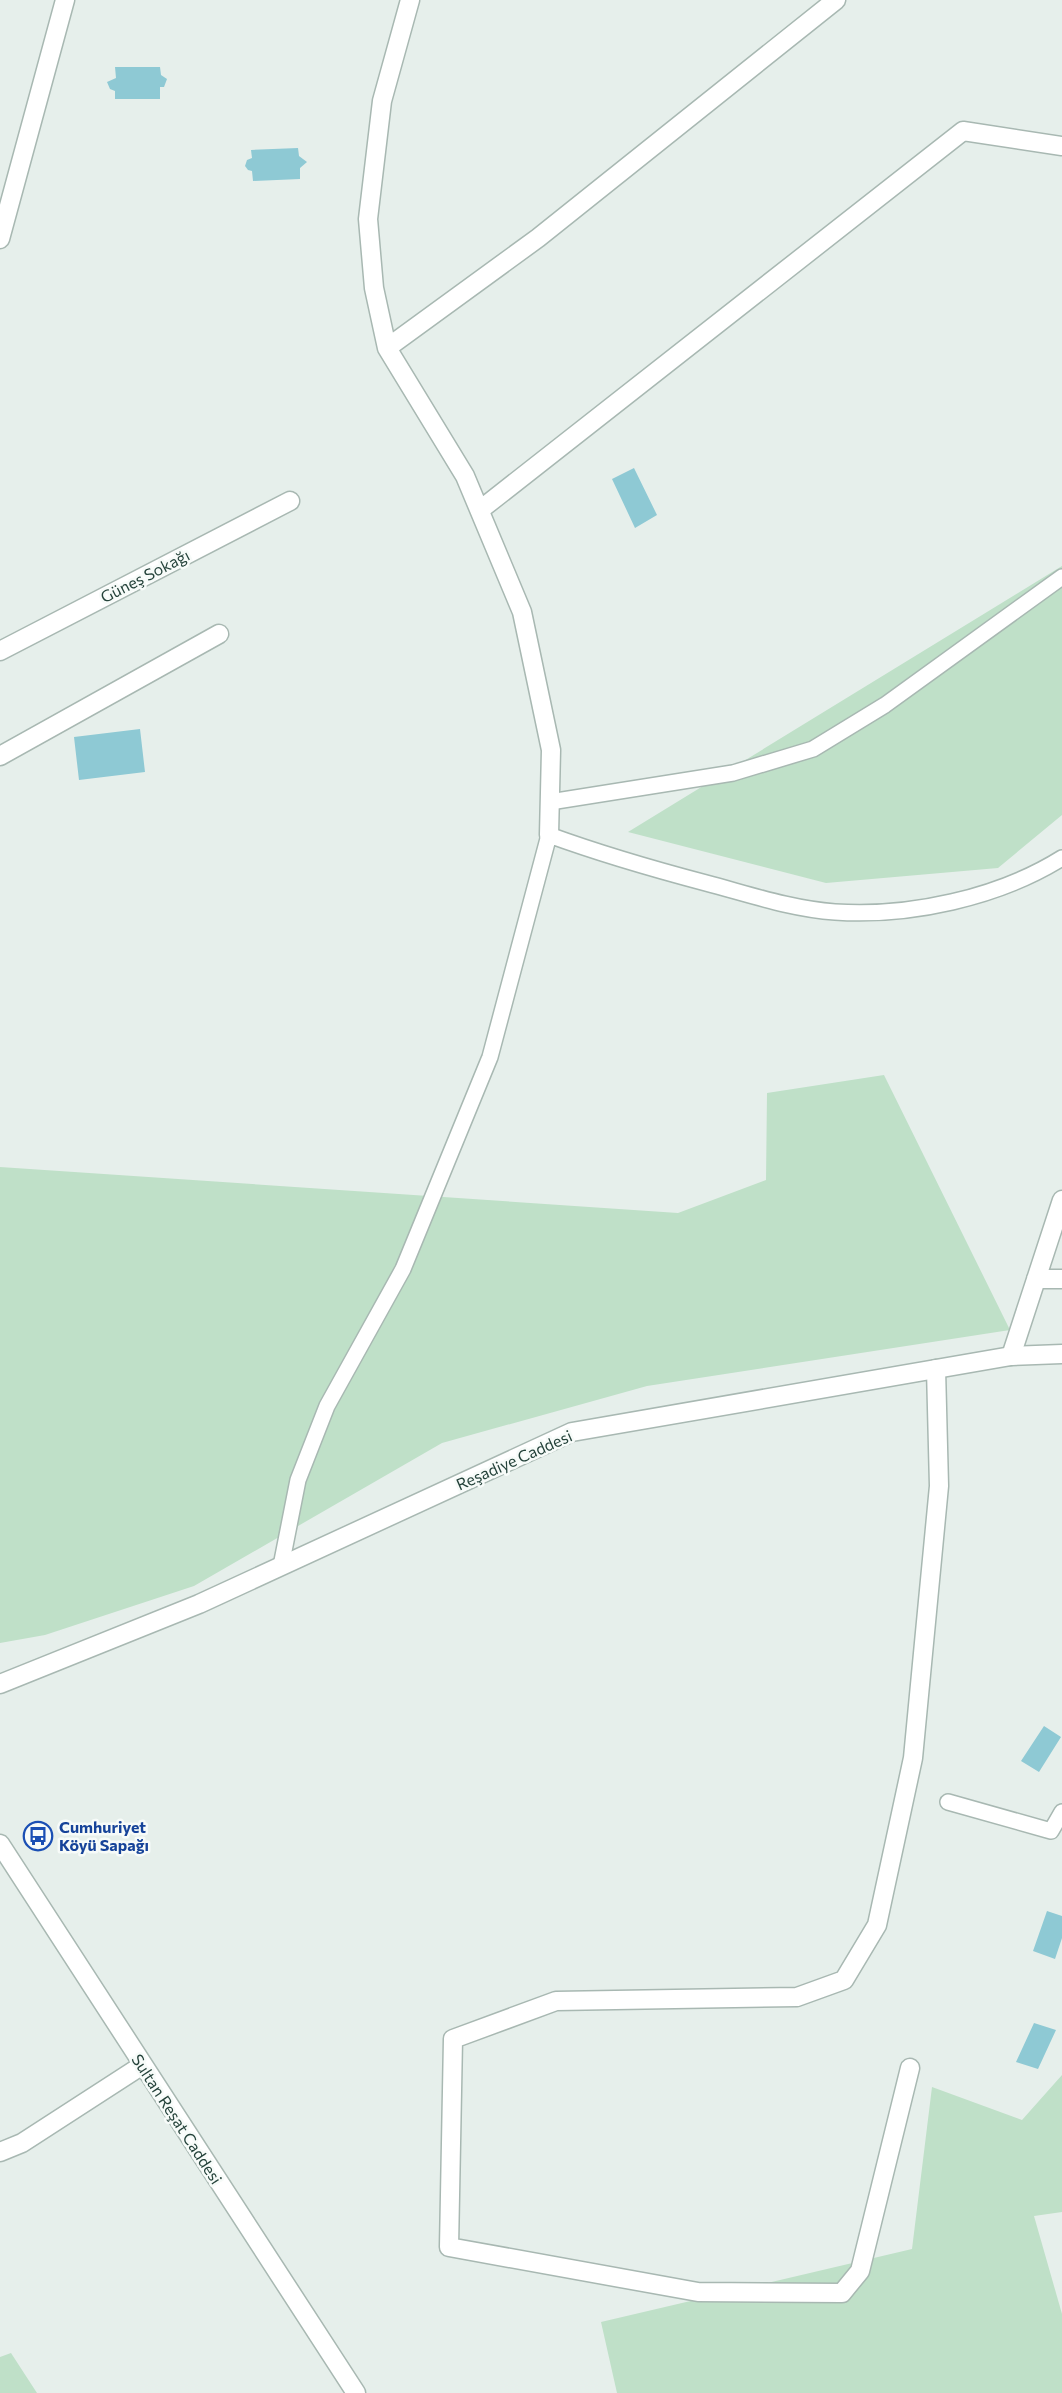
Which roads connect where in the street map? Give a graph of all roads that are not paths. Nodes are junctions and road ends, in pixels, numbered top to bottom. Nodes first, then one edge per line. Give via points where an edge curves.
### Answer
1 (65, 0) edge
2 (410, 0) edge
3 (836, 0) edge
4 (1062, 146) edge
5 (0, 239) edge
6 (387, 348) junction
7 (290, 501) dead end
8 (480, 510) junction
9 (1062, 577) edge
10 (219, 634) dead end
11 (0, 651) edge
12 (0, 756) edge
13 (550, 802) junction
14 (549, 835) junction
15 (1062, 858) edge
16 (1062, 1200) edge
17 (1062, 1279) edge
18 (1036, 1280) junction
19 (1062, 1354) edge
20 (1011, 1356) junction
21 (936, 1369) junction
22 (281, 1566) junction
23 (0, 1684) edge
24 (948, 1802) dead end
25 (1062, 1812) edge
26 (0, 1844) edge
27 (141, 2066) junction
28 (910, 2067) dead end
29 (0, 2152) edge
30 (356, 2393) edge

1 - 5 street
2 - 6 street via 382,101 368,219 374,288
3 - 6 street via 538,238
4 - 8 street via 963,131
6 - 8 street via 465,476
7 - 11 street, Güneş Sokağı
8 - 13 street via 522,612 551,750
9 - 13 lane via 885,705 813,749 734,773
10 - 12 street
13 - 14 street
14 - 15 lane via 623,861 787,905 833,912 879,913 924,908 976,896
14 - 22 lane via 490,1057 404,1269 327,1406 298,1480
16 - 18 street
17 - 18 street
18 - 20 street
19 - 20 street, Reşadiye Caddesi
20 - 21 street, Reşadiye Caddesi
21 - 22 street, Reşadiye Caddesi via 572,1432
21 - 28 street via 939,1486 913,1758 877,1925 844,1980 797,1997 556,2001 453,2039 449,2247 698,2292 842,2293 860,2271
22 - 23 street, Reşadiye Caddesi via 199,1604
24 - 25 lane via 1051,1831
26 - 27 street, Sultan Reşat Caddesi
27 - 29 street via 22,2143
27 - 30 street, Sultan Reşat Caddesi

